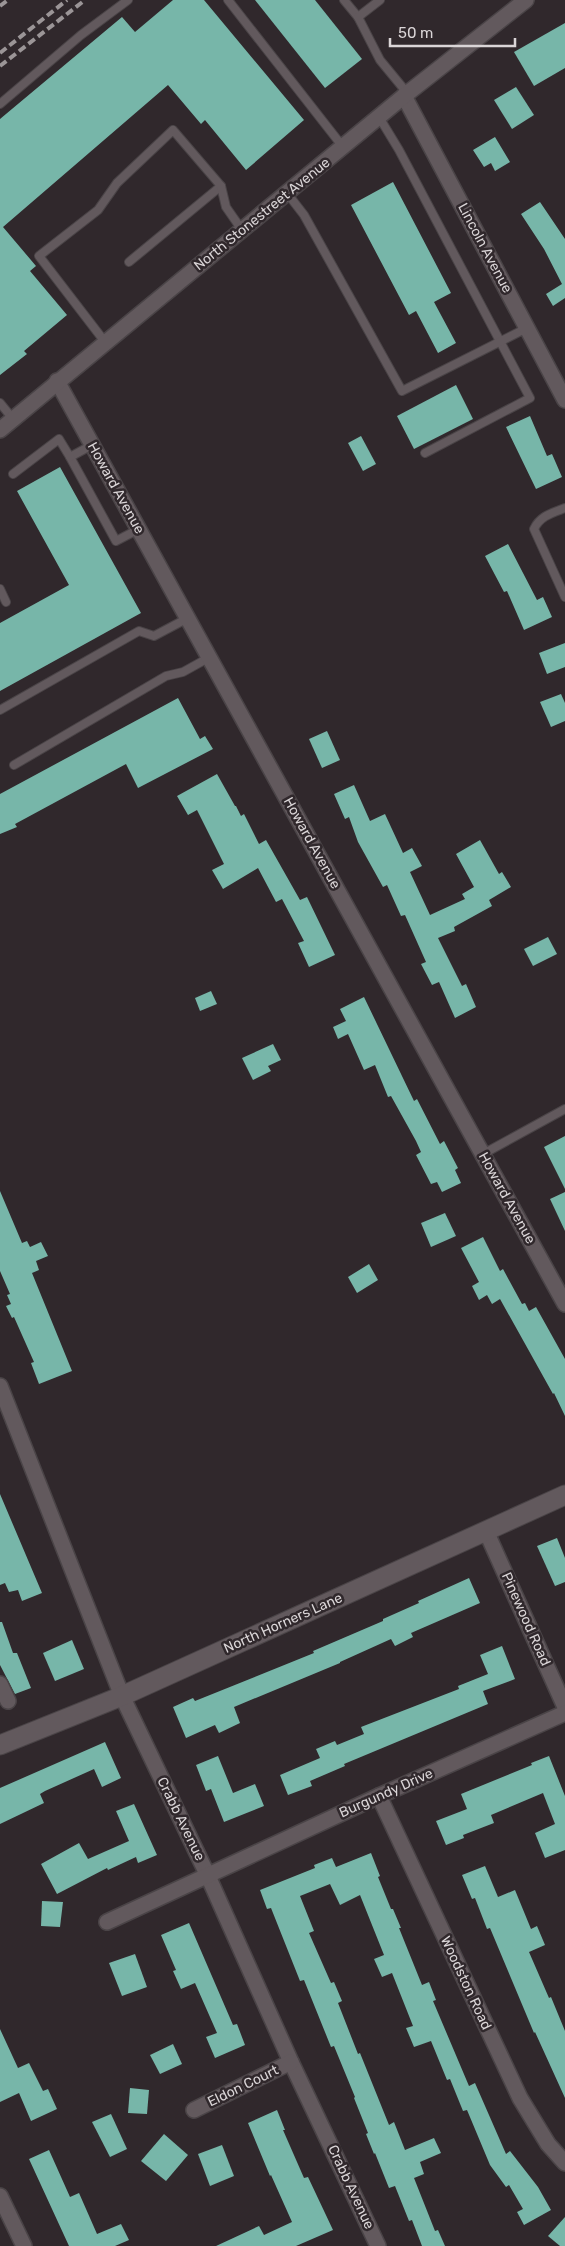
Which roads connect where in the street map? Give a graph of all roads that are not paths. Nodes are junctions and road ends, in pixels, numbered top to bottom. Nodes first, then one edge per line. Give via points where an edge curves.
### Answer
1 (128, 0) edge
2 (228, 0) edge
3 (344, 0) edge
4 (380, 0) edge
5 (526, 0) edge
6 (358, 17) junction
7 (406, 95) junction
8 (0, 104) edge
9 (379, 117) junction
10 (342, 147) junction
11 (221, 186) junction
12 (287, 193) junction
13 (242, 230) junction
14 (129, 262) dead end
15 (527, 328) junction
16 (500, 341) junction
17 (105, 342) junction
18 (58, 381) junction
19 (565, 400) edge
20 (0, 403) edge
21 (13, 419) junction
22 (0, 430) edge
23 (92, 445) junction
24 (425, 453) dead end
25 (70, 457) junction
26 (13, 474) dead end
27 (565, 508) edge
28 (139, 529) junction
29 (0, 590) edge
30 (565, 597) edge
31 (6, 602) dead end
32 (188, 618) junction
33 (210, 657) junction
34 (0, 710) edge
35 (14, 765) dead end
36 (565, 1108) edge
37 (484, 1154) junction
38 (565, 1304) edge
39 (0, 1388) edge
40 (565, 1496) edge
41 (486, 1531) junction
42 (0, 1684) edge
43 (122, 1696) junction
44 (8, 1701) dead end
45 (565, 1707) edge
46 (565, 1713) edge
47 (0, 1745) edge
48 (379, 1796) junction
49 (208, 1876) junction
50 (107, 1922) dead end
51 (292, 2062) junction
52 (194, 2110) dead end
53 (565, 2163) edge
54 (0, 2196) edge
55 (24, 2246) edge
56 (378, 2246) edge

1 - 8 lane via 80,35
2 - 10 lane
3 - 6 lane
4 - 6 lane
5 - 7 street, North Stonestreet Avenue
6 - 7 lane via 380,60
7 - 9 street, North Stonestreet Avenue
7 - 15 street, Lincoln Avenue
9 - 10 street, North Stonestreet Avenue
9 - 16 lane
10 - 12 street, North Stonestreet Avenue
11 - 13 lane via 226,207
11 - 14 lane
11 - 17 lane via 173,130 117,183 98,210 39,256
12 - 13 street, North Stonestreet Avenue
12 - 16 lane via 304,215 402,390
13 - 17 street, North Stonestreet Avenue
15 - 16 lane
15 - 19 street, Lincoln Avenue
16 - 24 lane via 530,398
17 - 18 street, North Stonestreet Avenue
18 - 21 street, North Stonestreet Avenue
18 - 23 street, Howard Avenue
20 - 21 lane
21 - 22 street, North Stonestreet Avenue
23 - 25 lane
23 - 28 street, Howard Avenue
25 - 26 lane via 58,439
25 - 28 lane via 116,541
27 - 30 lane via 542,517 534,529
28 - 32 street, Howard Avenue
29 - 31 lane
32 - 33 street, Howard Avenue
32 - 34 lane via 154,636 139,631
33 - 35 lane via 183,672 166,676
33 - 37 street, Howard Avenue
36 - 37 lane
37 - 38 street, Howard Avenue
39 - 43 street, Crabb Avenue
40 - 41 street, North Horners Lane
41 - 43 street, North Horners Lane
41 - 45 street, Pinewood Road
42 - 44 street
43 - 47 street, North Horners Lane
43 - 49 street, Crabb Avenue
46 - 48 street, Burgundy Drive
48 - 49 street, Burgundy Drive
48 - 53 street, Woodston Road via 520,2098 548,2144
49 - 50 street, Burgundy Drive
49 - 51 street, Crabb Avenue
51 - 52 street, Eldon Court
51 - 56 street, Crabb Avenue
54 - 55 street

